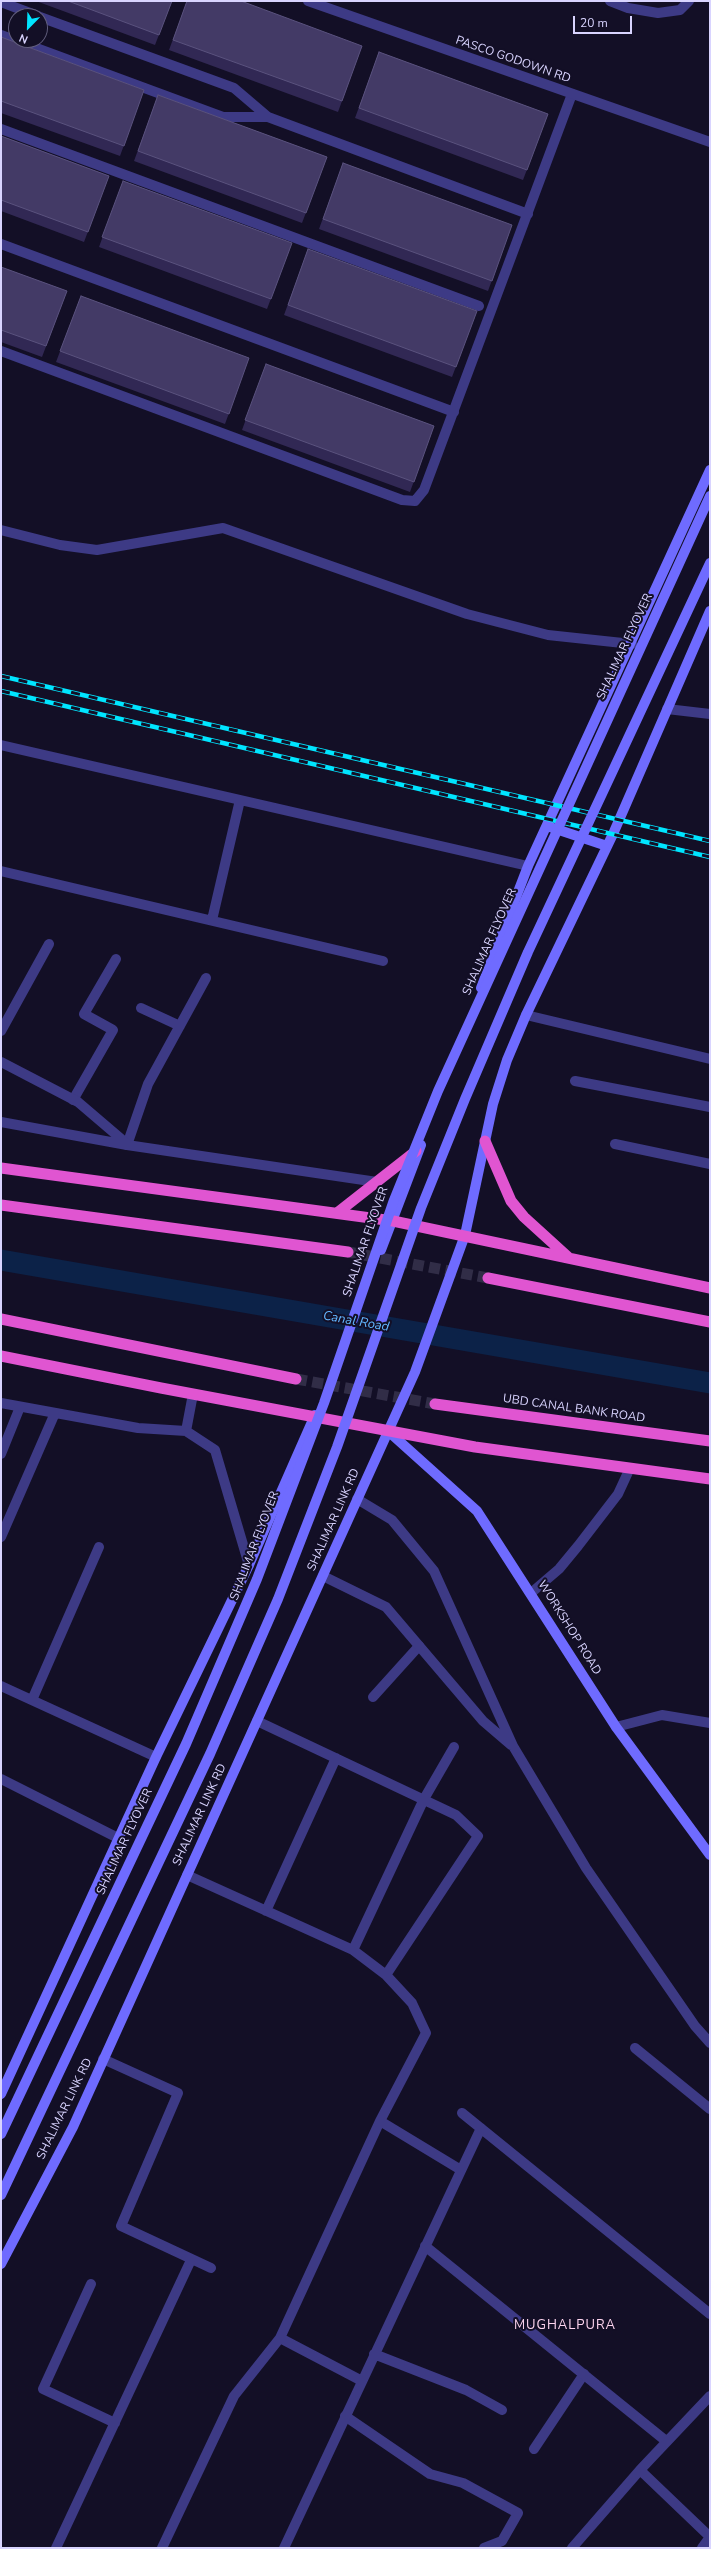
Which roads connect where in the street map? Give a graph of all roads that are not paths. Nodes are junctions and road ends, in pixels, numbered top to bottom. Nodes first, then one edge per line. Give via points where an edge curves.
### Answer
1 (308, 1) edge
2 (610, 1) edge
3 (689, 1) edge
4 (1, 2) edge
5 (17, 8) edge
6 (48, 19) edge
7 (1, 35) edge
8 (572, 94) junction
9 (268, 117) junction
10 (1, 128) edge
11 (710, 142) edge
12 (528, 214) junction
13 (1, 244) edge
14 (479, 306) dead end
15 (1, 352) edge
16 (454, 412) junction
17 (710, 470) edge
18 (710, 496) edge
19 (1, 530) edge
20 (710, 563) edge
21 (710, 611) edge
22 (632, 644) junction
23 (667, 709) junction
24 (710, 714) edge
25 (1, 745) edge
26 (240, 800) junction
27 (547, 825) junction
28 (607, 846) junction
29 (528, 866) junction
30 (1, 871) edge
31 (212, 920) junction
32 (49, 944) dead end
33 (116, 959) dead end
34 (383, 961) dead end
35 (206, 978) dead end
36 (141, 1008) dead end
37 (526, 1015) junction
38 (180, 1026) junction
39 (1, 1031) edge
40 (710, 1059) edge
41 (1, 1062) edge
42 (575, 1081) dead end
43 (73, 1100) junction
44 (710, 1107) edge
45 (1, 1122) edge
46 (486, 1141) junction
47 (615, 1144) dead end
48 (127, 1145) junction
49 (420, 1148) junction
50 (710, 1164) edge
51 (1, 1168) edge
52 (377, 1182) junction
53 (1, 1205) edge
54 (337, 1214) junction
55 (393, 1221) junction
56 (465, 1235) junction
57 (348, 1252) tunnel mouth
58 (569, 1258) junction
59 (488, 1278) tunnel mouth
60 (710, 1288) edge
61 (1, 1319) edge
62 (710, 1322) edge
63 (1, 1356) edge
64 (296, 1380) tunnel mouth
65 (193, 1394) junction
66 (1, 1403) edge
67 (435, 1404) tunnel mouth
68 (20, 1407) junction
69 (55, 1413) junction
70 (314, 1418) junction
71 (186, 1431) junction
72 (388, 1431) junction
73 (710, 1441) edge
74 (1, 1454) edge
75 (630, 1468) junction
76 (710, 1479) edge
77 (357, 1499) junction
78 (1, 1537) edge
79 (99, 1547) dead end
80 (249, 1565) junction
81 (323, 1576) junction
82 (531, 1593) junction
83 (419, 1646) junction
84 (1, 1686) edge
85 (373, 1697) dead end
86 (32, 1700) junction
87 (257, 1720) junction
88 (710, 1723) edge
89 (616, 1727) junction
90 (513, 1746) junction
91 (454, 1747) dead end
92 (156, 1757) junction
93 (336, 1758) junction
94 (1, 1779) edge
95 (424, 1799) junction
96 (118, 1838) junction
97 (710, 1855) edge
98 (187, 1875) junction
99 (266, 1911) junction
100 (353, 1950) junction
101 (386, 1975) junction
102 (710, 2043) edge
103 (635, 2048) dead end
104 (104, 2059) junction
105 (2, 2090) edge
106 (710, 2110) edge
107 (462, 2113) dead end
108 (380, 2121) junction
109 (481, 2128) junction
110 (1, 2134) edge
111 (461, 2170) junction
112 (1, 2195) edge
113 (425, 2246) junction
114 (191, 2260) junction
115 (1, 2264) edge
116 (211, 2268) dead end
117 (91, 2284) dead end
118 (710, 2314) edge
119 (280, 2338) junction
120 (374, 2354) junction
121 (584, 2374) junction
122 (362, 2381) junction
123 (710, 2396) edge
124 (502, 2410) dead end
125 (345, 2416) junction
126 (115, 2423) junction
127 (666, 2441) junction
128 (534, 2449) dead end
129 (640, 2470) junction
130 (56, 2548) edge
131 (162, 2548) edge
132 (284, 2548) edge
133 (484, 2548) edge
134 (572, 2548) edge
135 (702, 2548) edge

1 - 8 street, PASCO GODOWN RD
2 - 3 street via 628,8 658,13 680,10
4 - 5 street
6 - 9 street via 234,88
7 - 9 street via 223,117
8 - 11 street, PASCO GODOWN RD
8 - 12 street
9 - 12 street
10 - 14 street
12 - 16 street
13 - 16 street
15 - 16 street via 402,500 415,501 424,490
17 - 22 main road
18 - 110 main road, SHALIMAR FLYOVER, bridge via 438,1091 394,1200 324,1403 257,1579 186,1744
19 - 22 street via 60,545 97,550 223,528 467,614 548,635
20 - 112 main road, bridge via 528,952 464,1099 421,1208 337,1447 278,1599 210,1754
21 - 23 main road, SHALIMAR LINK RD
22 - 27 main road
23 - 24 street
23 - 28 main road, SHALIMAR LINK RD
25 - 26 street
26 - 29 street
26 - 31 street
27 - 28 main road
27 - 29 main road
28 - 37 main road, SHALIMAR LINK RD
29 - 49 main road
30 - 31 street
31 - 34 street
32 - 39 street
33 - 43 street via 84,1014 114,1030
35 - 38 street
36 - 38 street
37 - 40 street
37 - 46 main road, SHALIMAR LINK RD via 507,1060
38 - 48 street via 148,1084
41 - 43 street
42 - 44 street
43 - 48 street
45 - 48 street
46 - 56 main road, SHALIMAR LINK RD
46 - 58 highway via 511,1202
47 - 50 street
48 - 52 street
49 - 52 highway
49 - 55 main road
51 - 54 highway
52 - 54 highway
53 - 57 highway
54 - 55 highway
55 - 56 highway
55 - 70 main road, bridge
56 - 58 highway
56 - 72 main road, SHALIMAR LINK RD via 415,1372
58 - 60 highway
59 - 62 highway
61 - 64 highway
63 - 65 highway
65 - 70 highway
65 - 71 street
66 - 68 street
67 - 73 highway, UBD CANAL BANK ROAD
68 - 69 street
68 - 74 street
69 - 71 street via 138,1428
69 - 78 street
70 - 72 highway
70 - 80 main road
71 - 80 street via 216,1450
72 - 75 highway via 475,1447
72 - 77 main road, SHALIMAR LINK RD
72 - 82 main road, WORKSHOP ROAD via 477,1511
75 - 76 highway
75 - 82 street via 618,1494 578,1546 554,1574
77 - 81 main road, SHALIMAR LINK RD
77 - 90 street via 392,1520 434,1571
79 - 86 street
80 - 92 main road
81 - 83 street via 386,1607
81 - 87 main road, SHALIMAR LINK RD
82 - 89 main road, WORKSHOP ROAD
83 - 85 street
83 - 90 street via 483,1721
84 - 86 street
86 - 92 street
87 - 93 street
87 - 98 main road, SHALIMAR LINK RD
88 - 89 street via 662,1715
89 - 97 main road, WORKSHOP ROAD
90 - 102 street via 586,1868 695,2026
91 - 95 street
92 - 96 main road
93 - 95 street
93 - 99 street
94 - 96 street
95 - 100 street
95 - 101 street via 456,1815 478,1836
96 - 105 main road
98 - 99 street
98 - 104 main road, SHALIMAR LINK RD
99 - 100 street
100 - 101 street
101 - 108 street via 412,2003 426,2033
103 - 106 street
104 - 114 street via 178,2093 121,2223 123,2228
104 - 115 main road, SHALIMAR LINK RD via 73,2127
107 - 109 street
108 - 111 street
108 - 119 street
109 - 111 street
109 - 118 street
111 - 113 street
113 - 120 street
113 - 121 street
114 - 116 street
114 - 126 street
117 - 126 street via 43,2389
119 - 122 street
119 - 131 street via 234,2396
120 - 122 street
120 - 124 street via 466,2390
121 - 127 street
121 - 128 street
122 - 125 street
123 - 127 street
125 - 132 street
125 - 133 street via 430,2474 463,2483 518,2513 502,2542
126 - 130 street
127 - 129 street
129 - 134 street
129 - 135 street via 710,2537

